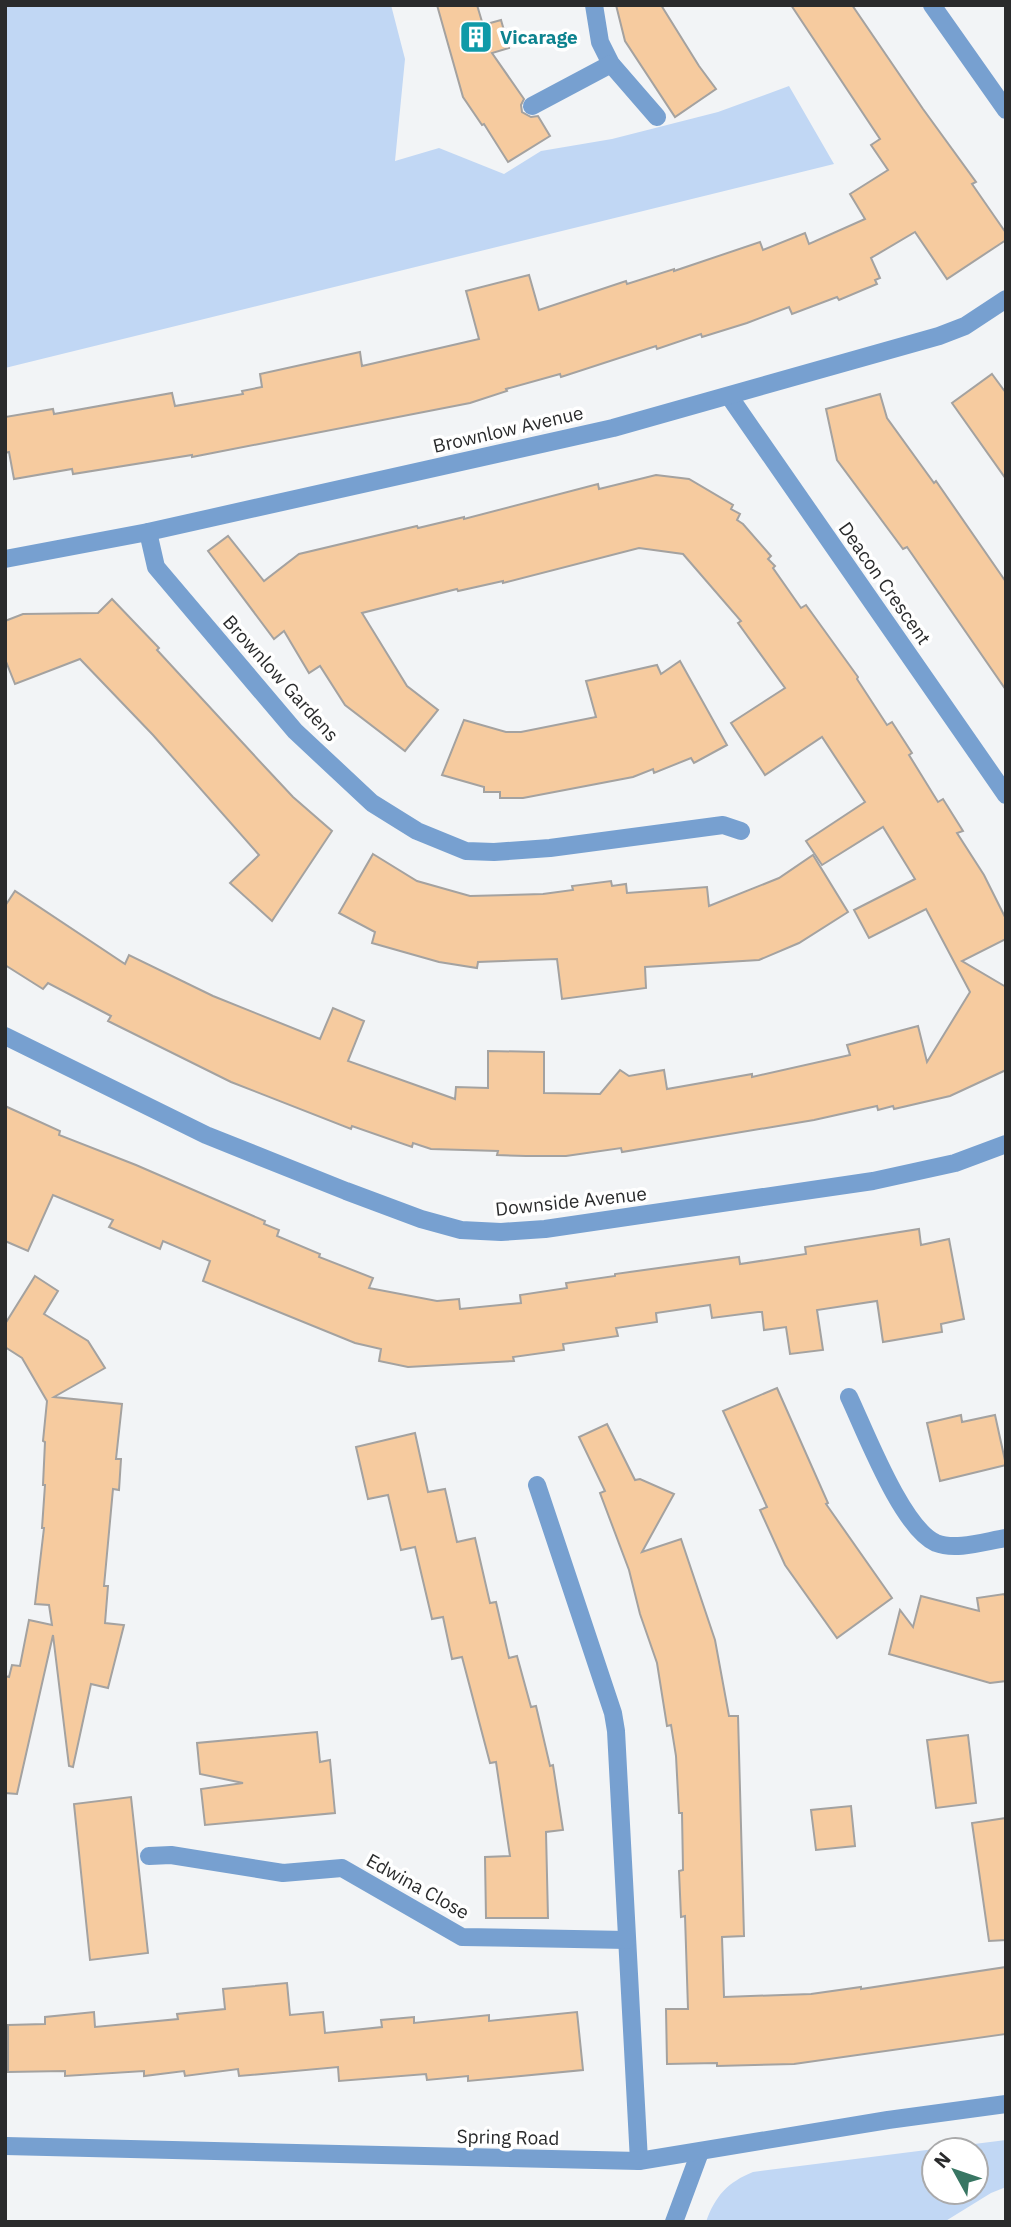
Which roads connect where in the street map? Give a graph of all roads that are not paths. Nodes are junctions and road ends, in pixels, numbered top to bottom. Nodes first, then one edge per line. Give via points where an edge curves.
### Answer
1 (594, 5) edge
2 (932, 5) edge
3 (611, 64) junction
4 (533, 106) dead end
5 (1006, 110) edge
6 (657, 117) dead end
7 (1006, 299) edge
8 (729, 396) junction
9 (148, 532) junction
10 (5, 559) edge
11 (1006, 795) edge
12 (741, 831) dead end
13 (5, 1036) edge
14 (1006, 1144) edge
15 (849, 1397) dead end
16 (537, 1485) dead end
17 (1006, 1538) edge
18 (149, 1856) dead end
19 (627, 1940) junction
20 (1006, 2104) edge
21 (5, 2146) edge
22 (700, 2152) junction
23 (639, 2161) junction
24 (674, 2222) edge

1 - 3 street via 600,42
2 - 5 street
3 - 4 street
3 - 6 street
7 - 8 street, Brownlow Avenue via 965,326 939,336
8 - 9 street, Brownlow Avenue via 613,428
8 - 11 street, Deacon Crescent
9 - 10 street, Brownlow Avenue
9 - 12 street, Brownlow Gardens via 156,566 295,731 372,803 417,831 466,851 494,852 723,825
13 - 14 street, Downside Avenue via 206,1135 353,1194 461,1230 545,1228 852,1185 925,1171
15 - 17 street via 904,1512 920,1532 938,1544
16 - 19 street via 617,1731
18 - 19 street, Edwina Close via 171,1855 283,1873 342,1868 462,1937
19 - 23 street
20 - 22 street, Spring Road
21 - 23 street, Spring Road
22 - 23 street, Spring Road
22 - 24 street

